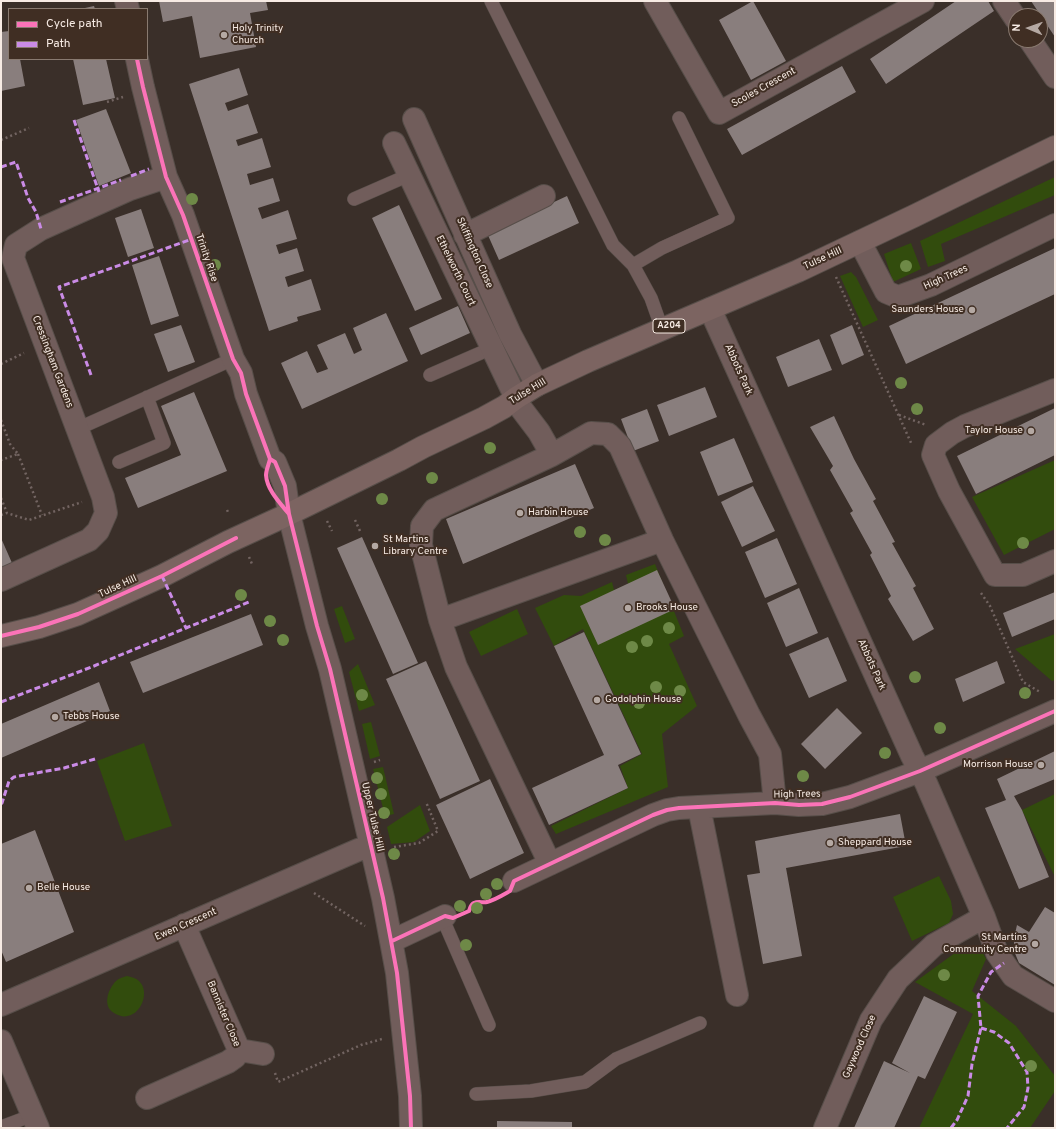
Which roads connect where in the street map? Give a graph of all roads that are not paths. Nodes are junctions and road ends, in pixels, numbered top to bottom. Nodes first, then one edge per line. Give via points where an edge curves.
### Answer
1 (491, 1) edge
2 (655, 1) edge
3 (923, 1) edge
4 (1035, 48) edge
5 (137, 60) edge
6 (1055, 77) edge
7 (679, 118) dead end
8 (414, 119) dead end
9 (394, 143) dead end
10 (1055, 147) edge
11 (409, 175) junction
12 (166, 177) junction
13 (544, 196) dead end
14 (354, 198) dead end
15 (1055, 226) edge
16 (465, 235) junction
17 (860, 242) junction
18 (8, 249) edge
19 (632, 265) junction
20 (710, 309) junction
21 (662, 329) junction
22 (492, 348) junction
23 (233, 360) junction
24 (430, 374) dead end
25 (537, 385) junction
26 (1055, 390) edge
27 (147, 397) junction
28 (515, 398) junction
29 (77, 429) junction
30 (552, 455) junction
31 (119, 462) dead end
32 (289, 514) junction
33 (662, 540) junction
34 (1055, 561) edge
35 (1, 580) edge
36 (440, 620) junction
37 (1, 636) edge
38 (1055, 711) edge
39 (920, 771) junction
40 (775, 803) junction
41 (699, 807) junction
42 (371, 846) junction
43 (550, 864) junction
44 (514, 881) dead end
45 (444, 917) joint
46 (984, 917) junction
47 (184, 925) junction
48 (392, 940) junction
49 (737, 995) dead end
50 (1055, 1001) edge
51 (1, 1005) edge
52 (700, 1023) dead end
53 (489, 1025) dead end
54 (1, 1041) edge
55 (239, 1050) junction
56 (263, 1054) road end
57 (476, 1094) dead end
58 (147, 1098) dead end
59 (36, 1121) edge
60 (1, 1127) edge
61 (411, 1128) edge
62 (825, 1128) edge

1 - 19 lane via 613,245
2 - 3 street, Scoles Crescent via 719,113
4 - 6 street
5 - 12 street, Trinity Rise
7 - 19 lane via 728,218 662,248
8 - 16 street, Skiffington Close
9 - 11 street, Ethelworth Court
10 - 17 main road, Tulse Hill / A204
11 - 14 lane
11 - 22 street, Ethelworth Court
12 - 18 street, Cressingham Gardens via 130,189 41,229
12 - 23 street, Trinity Rise via 183,216
13 - 16 street
15 - 17 street, High Trees via 931,285 898,297 886,292
16 - 25 street, Skiffington Close via 510,334
17 - 20 main road, Tulse Hill / A204
18 - 29 street, Cressingham Gardens
19 - 21 lane via 651,298
20 - 21 main road, Tulse Hill / A204
20 - 39 street, Abbots Park
21 - 25 main road, Tulse Hill / A204
22 - 24 lane
22 - 28 street, Ethelworth Court
23 - 27 lane
23 - 32 street, Trinity Rise via 241,373 270,459 275,462 285,486
25 - 28 main road, Tulse Hill / A204
26 - 34 street via 952,433 936,445 933,455 949,491 995,575 1023,576
27 - 29 lane
27 - 31 lane via 164,443
28 - 30 street, Ethelworth Court
28 - 32 main road, Tulse Hill / A204 via 484,418
29 - 35 street, Cressingham Gardens via 103,497 106,513 98,530 90,540
30 - 33 street via 591,433 608,434 620,446
30 - 36 street via 434,510 422,526 421,545
32 - 37 main road, Tulse Hill / A204 via 78,614
32 - 42 street, Upper Tulse Hill via 330,669
33 - 36 street
33 - 40 street via 770,754
36 - 43 street via 456,667
38 - 39 street, High Trees
39 - 40 street, High Trees via 850,797 822,804
39 - 46 street, Abbots Park
40 - 41 street, High Trees
41 - 43 street, High Trees via 673,809 653,815
41 - 49 street
42 - 47 street, Ewen Crescent
42 - 48 street, Upper Tulse Hill
43 - 44 street, High Trees
45 - 48 street
45 - 53 lane
46 - 50 street, Abbots Park via 997,953 1013,976
46 - 62 street, Gaywood Close via 934,945 898,979 871,1020
47 - 51 street, Ewen Crescent
47 - 55 street, Bannister Close
48 - 61 street, Upper Tulse Hill via 402,1015
52 - 57 lane via 616,1059 585,1082 532,1091
54 - 59 street
55 - 56 street
55 - 58 street, Bannister Close via 228,1062
59 - 60 lane

